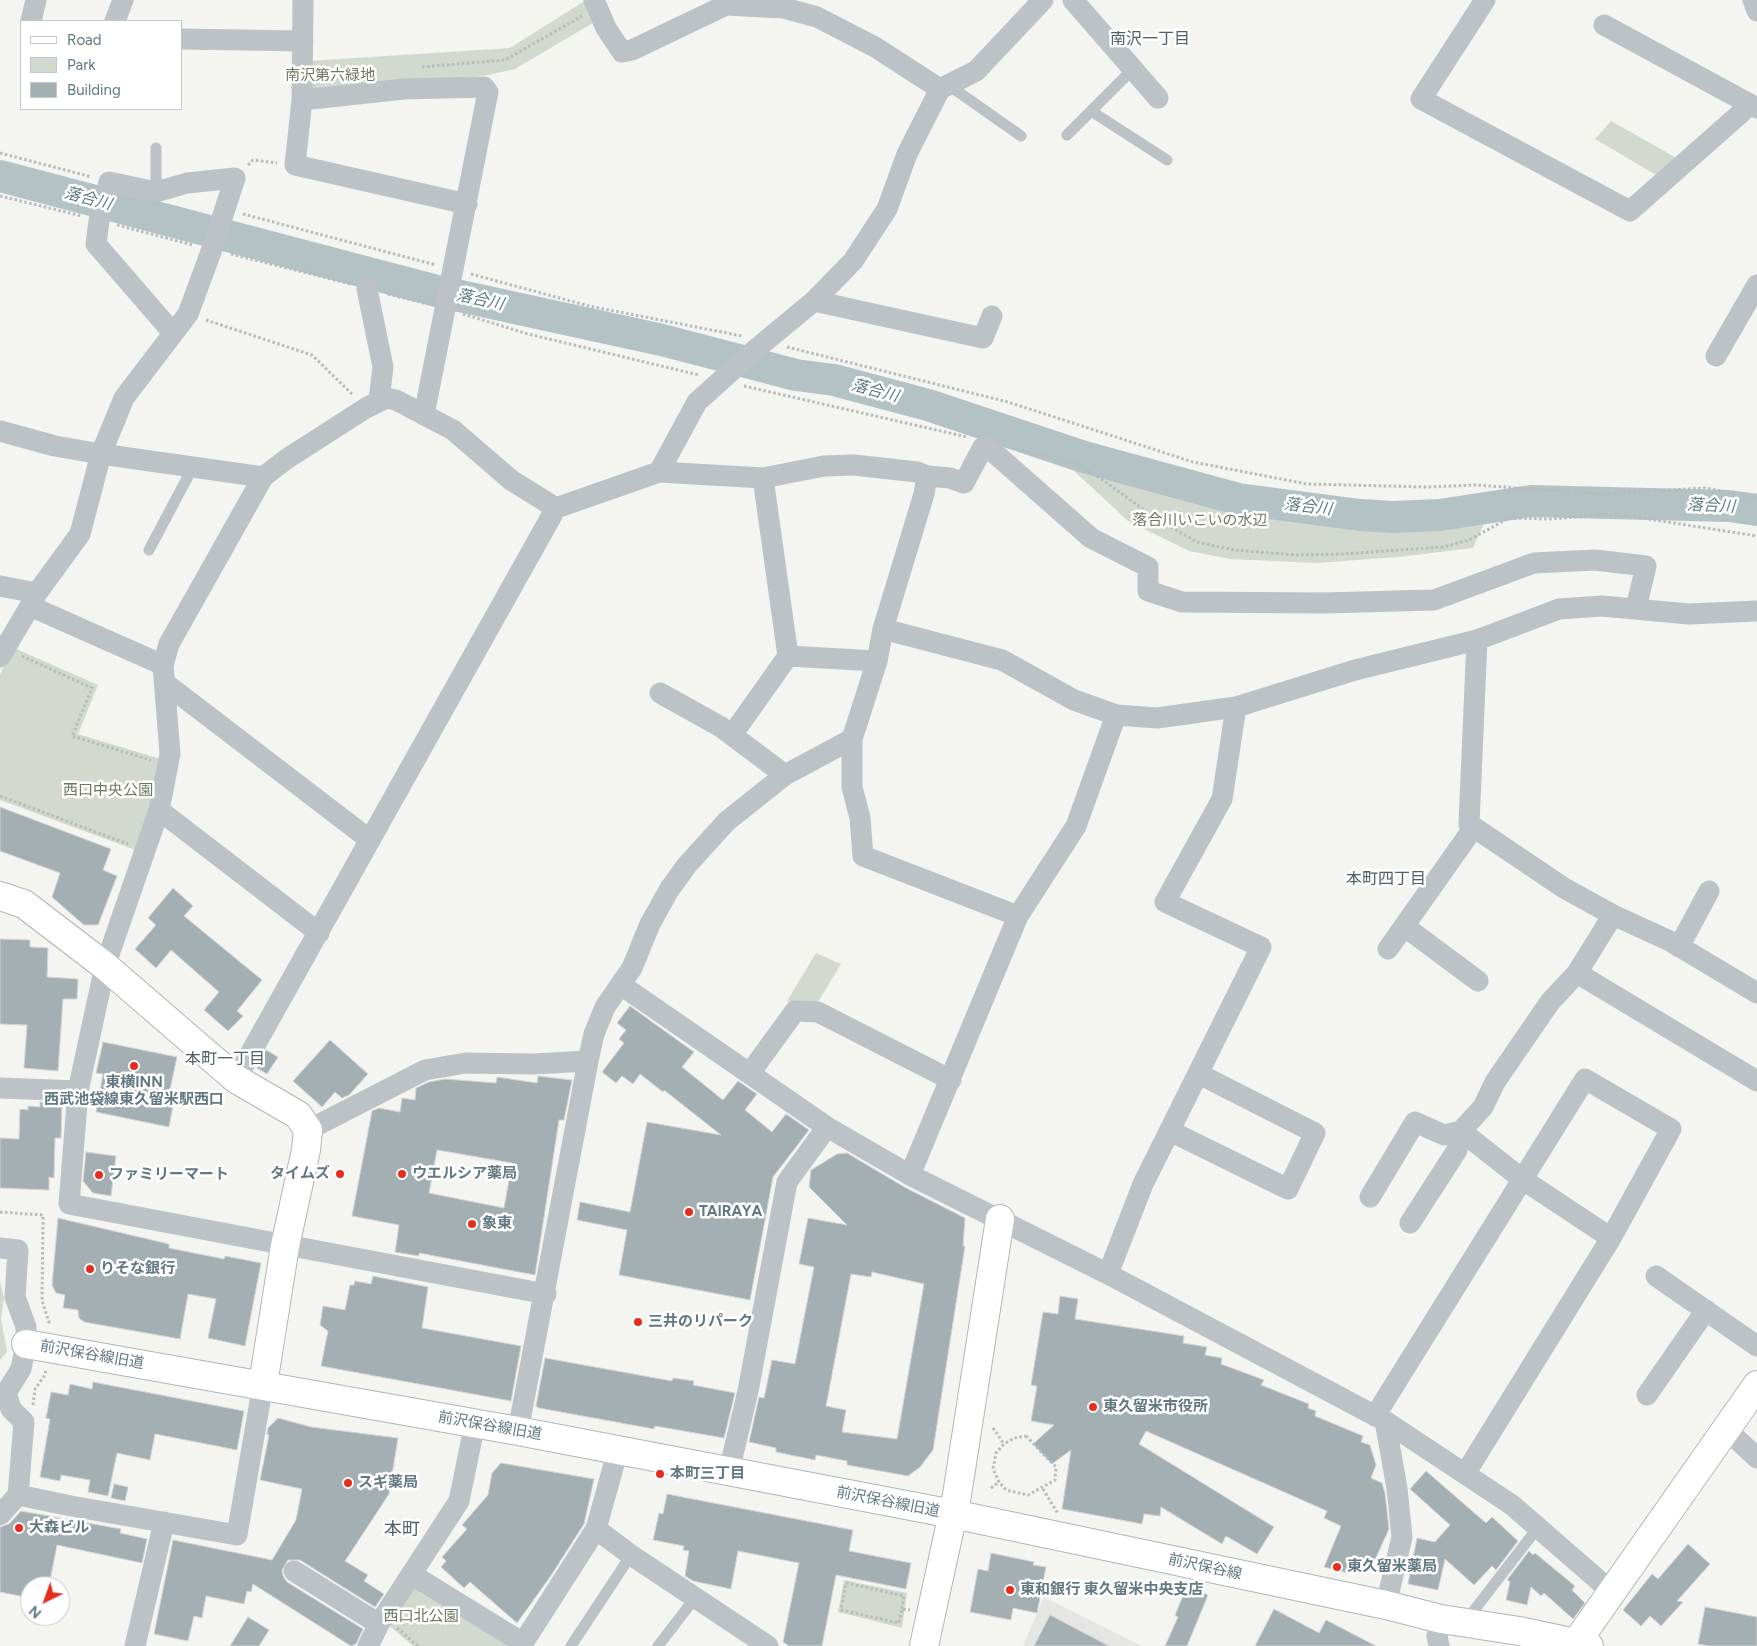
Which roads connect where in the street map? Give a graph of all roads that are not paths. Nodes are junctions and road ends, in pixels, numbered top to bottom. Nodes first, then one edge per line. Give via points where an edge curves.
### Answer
1 (36, 0) edge
2 (123, 0) edge
3 (302, 0) edge
4 (1043, 0) edge
5 (1073, 0) edge
6 (1485, 0) edge
7 (1754, 0) edge
8 (596, 4) edge
9 (1757, 11) edge
10 (31, 20) edge
11 (115, 20) edge
12 (1604, 25) dead end
13 (182, 39) edge
14 (302, 41) junction
15 (1133, 69) junction
16 (943, 87) junction
17 (1158, 98) dead end
18 (302, 100) junction
19 (1753, 107) edge
20 (1091, 111) junction
21 (1067, 135) dead end
22 (1021, 136) dead end
23 (156, 148) dead end
24 (1167, 160) dead end
25 (156, 192) junction
26 (466, 204) junction
27 (1757, 284) edge
28 (367, 288) road end
29 (814, 302) junction
30 (992, 316) dead end
31 (173, 333) junction
32 (1716, 356) dead end
33 (372, 404) junction
34 (424, 415) junction
35 (0, 430) edge
36 (101, 454) junction
37 (193, 467) junction
38 (659, 472) junction
39 (927, 476) junction
40 (263, 477) junction
41 (763, 478) junction
42 (556, 508) junction
43 (149, 550) dead end
44 (0, 586) edge
45 (34, 599) junction
46 (1636, 608) junction
47 (1757, 611) edge
48 (883, 629) junction
49 (1477, 640) junction
50 (7, 655) edge
51 (788, 656) junction
52 (877, 661) junction
53 (164, 674) junction
54 (660, 693) dead end
55 (1236, 707) junction
56 (1116, 716) junction
57 (732, 735) junction
58 (852, 739) junction
59 (785, 775) junction
60 (159, 810) junction
61 (1474, 827) junction
62 (370, 840) junction
63 (1709, 891) dead end
64 (0, 896) edge
65 (1613, 915) junction
66 (1018, 916) junction
67 (1404, 926) junction
68 (319, 933) junction
69 (1679, 947) junction
70 (1388, 949) dead end
71 (105, 966) junction
72 (1577, 973) junction
73 (1478, 982) dead end
74 (621, 985) junction
75 (1757, 994) edge
76 (588, 1062) junction
77 (750, 1073) junction
78 (1199, 1074) junction
79 (236, 1079) junction
80 (951, 1080) junction
81 (1757, 1081) edge
82 (0, 1088) edge
83 (78, 1091) junction
84 (827, 1127) junction
85 (308, 1130) junction
86 (1170, 1130) junction
87 (1461, 1131) junction
88 (910, 1175) junction
89 (1522, 1179) junction
90 (1370, 1197) dead end
91 (1000, 1219) junction
92 (1410, 1223) dead end
93 (1611, 1238) junction
94 (285, 1246) junction
95 (0, 1248) edge
96 (1108, 1274) junction
97 (1656, 1276) dead end
98 (546, 1294) junction
99 (1706, 1310) junction
100 (26, 1344) junction
101 (1757, 1346) edge
102 (263, 1384) junction
103 (1757, 1385) edge
104 (3, 1394) edge
105 (1646, 1395) dead end
106 (1380, 1418) junction
107 (475, 1423) junction
108 (1726, 1429) junction
109 (518, 1431) junction
110 (618, 1450) junction
111 (1757, 1458) edge
112 (729, 1471) junction
113 (1465, 1474) junction
114 (18, 1494) junction
115 (953, 1514) junction
116 (0, 1515) edge
117 (164, 1522) junction
118 (1539, 1526) junction
119 (596, 1529) junction
120 (631, 1555) junction
121 (294, 1571) dead end
122 (411, 1574) junction
123 (1612, 1592) junction
124 (695, 1598) junction
125 (1386, 1605) junction
126 (1452, 1621) junction
127 (379, 1624) junction
128 (140, 1644) edge
129 (1580, 1645) edge
130 (368, 1646) edge
131 (571, 1646) edge
132 (658, 1646) edge
133 (768, 1646) edge
134 (924, 1646) edge
135 (1439, 1646) edge

1 - 10 street
2 - 11 street
3 - 14 street
4 - 16 street via 976,71
5 - 15 street
6 - 19 street via 1421,99 1630,211
7 - 9 street
8 - 16 street via 606,28 622,52 726,4 784,8 816,16
12 - 19 street
13 - 14 street
14 - 18 street
15 - 17 street
15 - 20 lane
16 - 22 lane
16 - 29 street via 907,154 887,209 874,231 853,261
18 - 26 street via 295,165
18 - 26 street via 404,89 484,87 488,92
20 - 21 lane
20 - 24 lane
23 - 25 lane
25 - 31 street via 109,183 96,244
25 - 31 street via 187,183 235,178 188,314
26 - 34 street
27 - 32 street
28 - 33 street via 383,366
29 - 30 street via 982,338
29 - 38 street via 697,402
31 - 36 street via 124,398
33 - 34 street via 386,398 396,400
33 - 40 street
34 - 42 street via 453,430 511,480
35 - 36 street via 55,446
36 - 37 street
36 - 45 street via 80,534
37 - 40 street
37 - 43 lane
38 - 41 street
38 - 42 street
39 - 41 street via 854,465 824,466
39 - 46 street via 964,483 983,447 991,450 1091,538 1148,567 1148,591 1182,602 1434,600 1534,563 1595,560 1646,566
39 - 48 street
40 - 53 street via 169,644
41 - 51 street
42 - 62 street
44 - 45 street
45 - 50 street
45 - 53 street
46 - 47 street via 1689,614
46 - 49 street via 1559,609
48 - 52 street
48 - 56 street via 1002,660 1074,700
49 - 55 street via 1355,670
49 - 61 street via 1468,824
51 - 52 street
51 - 57 street
52 - 58 street
53 - 60 street via 170,754
53 - 62 street
54 - 57 street
55 - 56 street via 1157,718
55 - 78 street via 1222,799 1165,902 1261,947
56 - 66 street via 1076,826
57 - 59 street
58 - 59 street
58 - 66 street via 852,787 860,818 863,856
59 - 74 street via 728,821 687,866 650,924 632,968
60 - 68 street
60 - 71 street
61 - 65 street via 1564,888
61 - 67 street
62 - 68 street
63 - 69 street
64 - 71 street via 24,904
65 - 69 street
65 - 72 street
66 - 80 street
67 - 70 street
67 - 73 street
68 - 79 street
69 - 75 street
71 - 79 street
71 - 83 street
72 - 81 street
72 - 87 street via 1550,1002 1495,1082 1483,1107
74 - 76 street via 605,1007 594,1034
74 - 77 street
76 - 85 street via 466,1063 425,1070
76 - 98 street
77 - 80 street via 794,1011 818,1012
77 - 84 street
78 - 86 street
78 - 86 street via 1315,1133 1288,1189
79 - 85 street via 298,1115
80 - 88 street
82 - 83 street
83 - 94 street via 69,1204
84 - 88 street
84 - 112 street via 787,1182 748,1390
85 - 94 street
86 - 96 street via 1143,1184
87 - 89 street
87 - 90 street via 1444,1136 1415,1122
87 - 92 street via 1457,1150
88 - 91 street
89 - 93 street
89 - 93 street via 1586,1079 1671,1129
89 - 106 street
91 - 96 street
91 - 115 street
93 - 113 street
94 - 98 street
94 - 102 street
95 - 100 street via 18,1250 15,1297 26,1326
96 - 106 street
97 - 99 street
98 - 109 street
99 - 101 street
99 - 105 street
100 - 102 street, 前沢保谷線旧道
100 - 104 street via 21,1369
102 - 107 street, 前沢保谷線旧道
102 - 117 street via 237,1535
103 - 108 street
104 - 114 street via 24,1422
106 - 113 street
106 - 125 street via 1397,1488 1402,1537
107 - 109 street, 前沢保谷線旧道
107 - 122 street via 459,1501
108 - 111 street
108 - 123 street
109 - 110 street, 前沢保谷線旧道
110 - 112 street, 前沢保谷線旧道
110 - 119 street
112 - 115 street, 前沢保谷線旧道
113 - 118 street
114 - 116 street
114 - 117 street
115 - 125 street, 前沢保谷線
115 - 134 street
117 - 128 street
118 - 123 street
118 - 126 lane
119 - 120 street
119 - 122 street via 523,1643
120 - 124 street
120 - 131 lane
121 - 127 street
122 - 127 street
123 - 129 street
124 - 132 lane
124 - 133 street
125 - 126 street, 前沢保谷線
126 - 129 street, 前沢保谷線
126 - 135 street via 1437,1636
127 - 130 street

